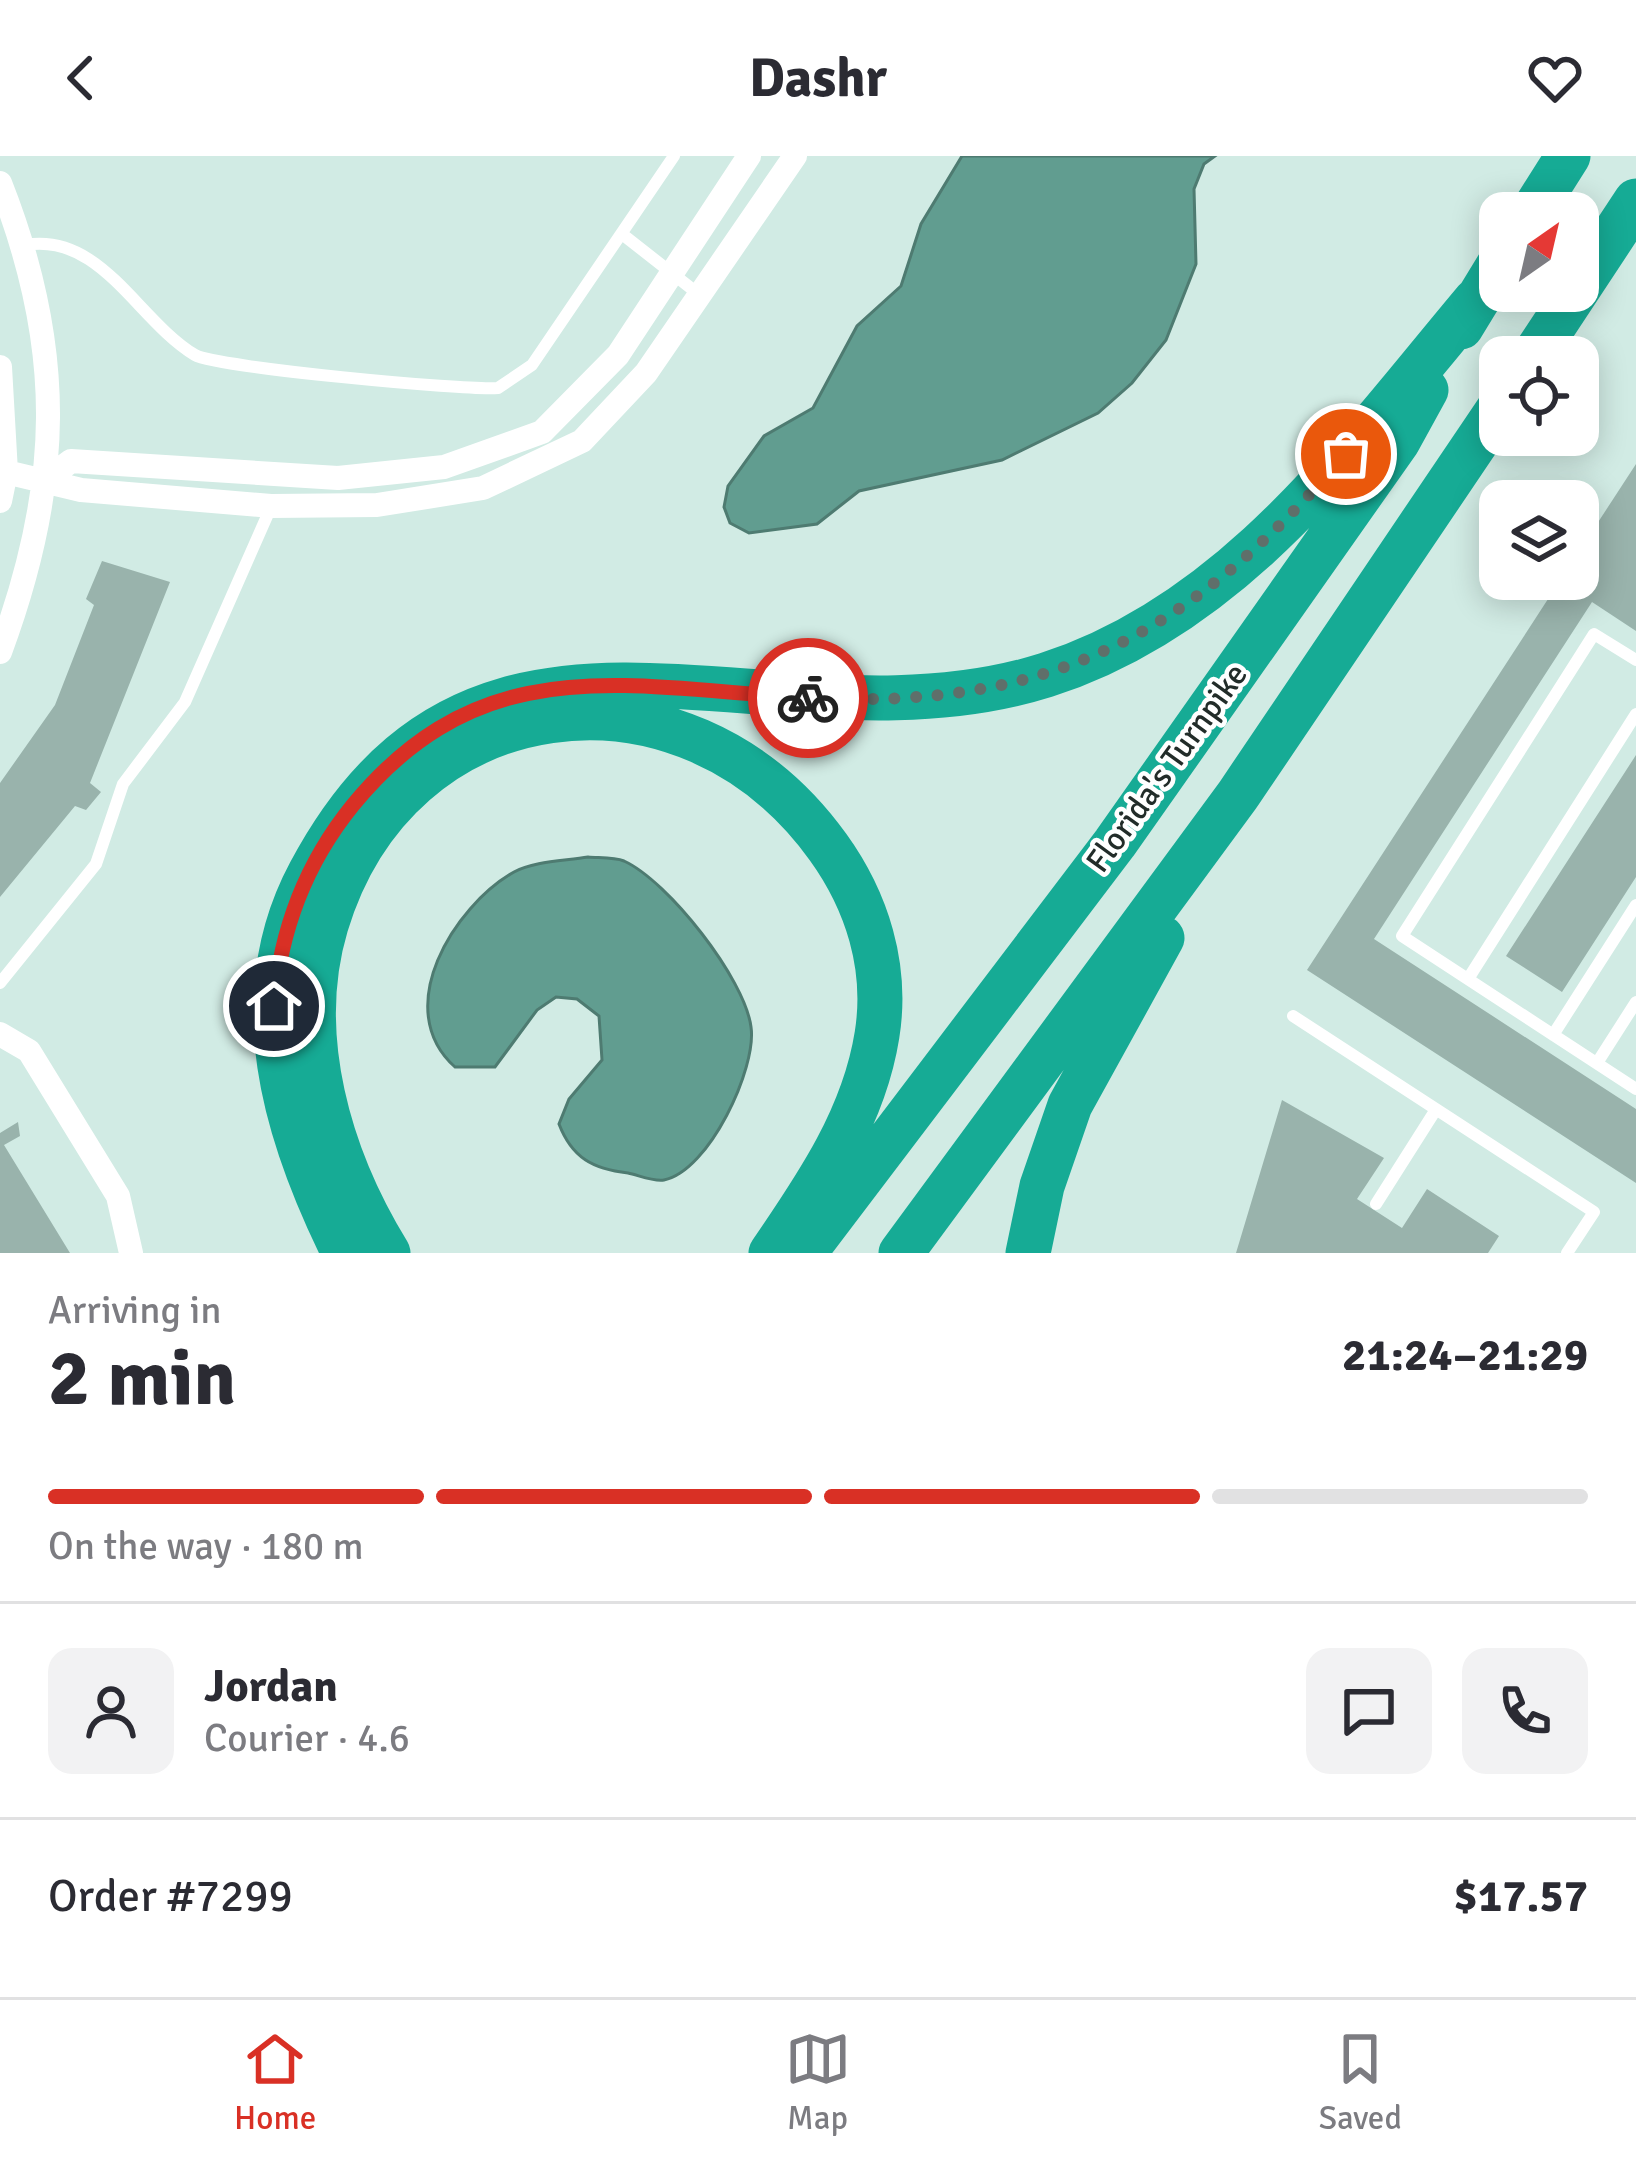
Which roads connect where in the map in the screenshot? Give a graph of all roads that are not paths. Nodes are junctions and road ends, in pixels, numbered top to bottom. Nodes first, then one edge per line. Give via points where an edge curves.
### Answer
1 (674, 156) edge
2 (749, 156) edge
3 (795, 156) edge
4 (1568, 156) edge
5 (0, 183) edge
6 (1545, 192) edge
7 (1636, 201) edge
8 (622, 234) junction
9 (25, 245) junction
10 (671, 274) junction
11 (1479, 292) edge
12 (701, 296) junction
13 (1479, 298) edge
14 (1547, 336) edge
15 (0, 367) edge
16 (1479, 437) edge
17 (6, 472) junction
18 (48, 478) junction
19 (0, 501) edge
20 (272, 506) junction
21 (0, 652) edge
22 (1636, 660) edge
23 (1636, 714) edge
24 (1238, 795) junction
25 (1636, 904) edge
26 (1468, 979) junction
27 (0, 983) edge
28 (1636, 1002) edge
29 (1293, 1016) dead end
30 (0, 1034) edge
31 (1553, 1034) junction
32 (1597, 1063) junction
33 (1636, 1089) edge
34 (1436, 1112) junction
35 (1376, 1204) dead end
36 (131, 1253) edge
37 (344, 1253) edge
38 (388, 1253) edge
39 (771, 1253) edge
40 (804, 1253) edge
41 (901, 1253) edge
42 (1028, 1253) edge
43 (1567, 1253) edge

1 - 8 lane
2 - 10 street
3 - 12 street
4 - 6 highway
5 - 9 street
7 - 14 highway
8 - 9 lane via 532,365 486,389 202,358 78,251 50,241
8 - 10 lane
9 - 18 street via 50,408
10 - 12 lane
10 - 18 street via 618,355 542,432 444,467 338,478 71,461
11 - 37 highway via 1245,562 1148,633 1045,675 942,697 849,700 603,682 516,694 413,741 332,831 279,948 274,1006 282,1086 304,1173
12 - 20 street via 646,373 582,441 483,488 377,505
13 - 40 highway, Florida's Turnpike via 1398,441 1270,625
15 - 17 street
16 - 24 highway
17 - 18 street
17 - 19 street
18 - 20 street via 81,490
18 - 21 street
20 - 27 lane via 185,703 123,784 97,864
22 - 26 lane via 1594,634 1402,936
23 - 26 lane
24 - 41 highway
24 - 42 highway via 1070,1105
25 - 31 lane
26 - 31 lane
28 - 32 lane
29 - 34 lane
30 - 36 street via 29,1051 118,1196
31 - 32 lane
32 - 33 lane
34 - 35 lane
34 - 43 lane via 1594,1212
38 - 39 highway via 340,1159 322,1093 316,960 332,906 356,851 397,796 440,764 553,719 609,716 676,728 747,764 805,815 856,886 868,925 879,964 878,1034 857,1107

